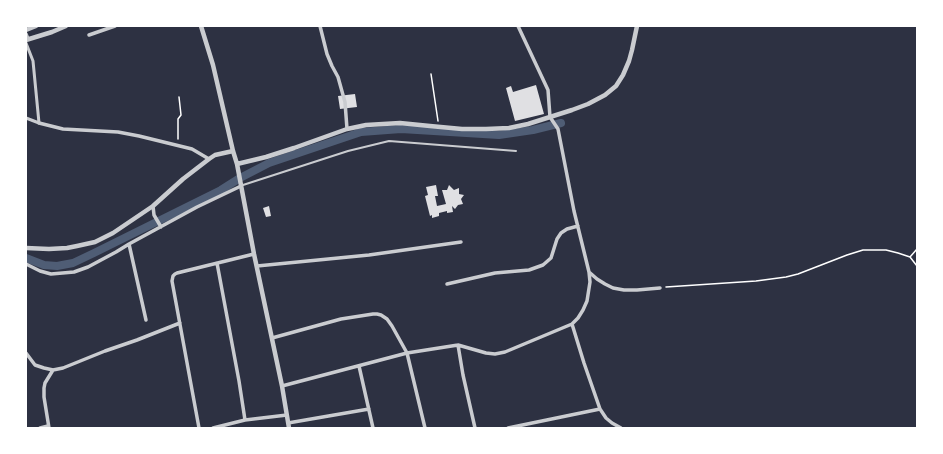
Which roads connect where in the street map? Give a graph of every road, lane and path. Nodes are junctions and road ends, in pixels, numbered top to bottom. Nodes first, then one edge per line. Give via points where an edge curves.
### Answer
1 (36, 26) edge
2 (66, 26) edge
3 (114, 26) edge
4 (201, 26) edge
5 (320, 26) edge
6 (518, 26) edge
7 (637, 26) edge
8 (26, 30) edge
9 (89, 35) dead end
10 (26, 39) edge
11 (431, 74) dead end
12 (179, 97) dead end
13 (550, 117) junction
14 (26, 118) edge
15 (39, 123) junction
16 (439, 127) junction
17 (347, 129) junction
18 (178, 145) junction
19 (233, 151) junction
20 (516, 152) dead end
21 (209, 159) junction
22 (237, 164) junction
23 (241, 186) junction
24 (153, 206) junction
25 (578, 226) junction
26 (161, 227) junction
27 (461, 242) dead end
28 (129, 244) junction
29 (26, 248) edge
30 (917, 249) edge
31 (254, 254) junction
32 (910, 257) junction
33 (217, 263) junction
34 (26, 264) edge
35 (257, 266) junction
36 (917, 266) edge
37 (589, 272) junction
38 (447, 284) dead end
39 (660, 288) joint
40 (146, 320) dead end
41 (180, 323) junction
42 (572, 324) junction
43 (272, 338) junction
44 (458, 345) junction
45 (26, 353) edge
46 (406, 354) junction
47 (360, 366) junction
48 (53, 370) junction
49 (282, 386) junction
50 (369, 408) junction
51 (600, 409) junction
52 (287, 415) junction
53 (245, 420) junction
54 (289, 426) edge
55 (49, 427) edge
56 (40, 428) edge
57 (200, 428) edge
58 (212, 428) edge
59 (373, 428) edge
60 (425, 428) edge
61 (475, 428) edge
62 (508, 428) edge
63 (621, 428) edge

1 - 8 street
2 - 10 street
3 - 9 street
4 - 19 street via 213,64
5 - 17 street via 345,102
6 - 13 street via 548,90
7 - 13 street via 629,61 616,86 588,104
10 - 15 street via 33,61
11 - 16 path
12 - 18 path via 181,115 178,119
13 - 16 street via 509,128 486,130
13 - 25 street via 558,129
14 - 15 street
15 - 18 street via 63,129 118,132
16 - 17 street via 400,123
17 - 22 street via 266,157
18 - 21 street via 192,148
19 - 21 street
19 - 22 street
20 - 23 lane via 389,141 348,151
21 - 24 street via 183,178
22 - 23 street
23 - 26 street
23 - 31 street
24 - 26 street via 154,215
24 - 29 street via 95,242 67,248
25 - 37 street
25 - 38 street via 561,233 551,258 543,265 529,270 495,273
26 - 28 street
27 - 35 street via 369,255
28 - 34 street via 74,272 51,274
28 - 40 street
30 - 32 path
31 - 33 street
31 - 35 street
32 - 36 path
32 - 39 path via 886,250 863,250 786,277
33 - 41 street via 173,276
33 - 53 street
35 - 43 street
37 - 39 street via 597,280 614,288
37 - 42 street via 587,301
41 - 48 street
41 - 57 street
42 - 44 street via 495,354
42 - 51 street
43 - 46 street via 341,319 377,314 387,319
43 - 49 street
44 - 46 street
44 - 61 street
45 - 48 street via 35,364
46 - 47 street
46 - 60 street
47 - 49 street
47 - 50 street
48 - 55 street via 44,388
49 - 52 street
50 - 54 street
50 - 59 street
51 - 62 street
51 - 63 street via 606,418
52 - 53 street
52 - 54 street
53 - 58 street
55 - 56 street

